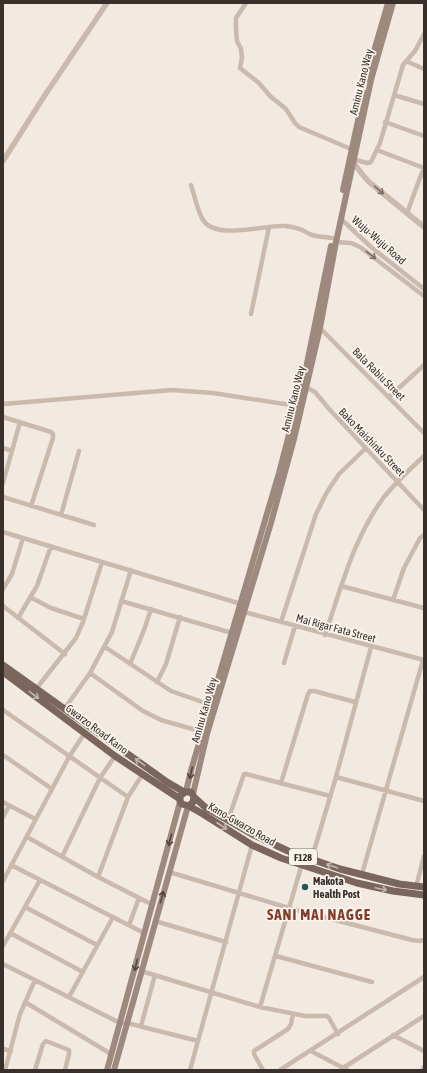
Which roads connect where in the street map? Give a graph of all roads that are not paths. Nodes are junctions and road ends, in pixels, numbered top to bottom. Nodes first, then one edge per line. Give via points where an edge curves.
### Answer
1 (107, 3) edge
2 (246, 3) edge
3 (388, 3) edge
4 (393, 3) edge
5 (424, 34) edge
6 (406, 61) junction
7 (424, 69) edge
8 (394, 95) junction
9 (424, 104) edge
10 (385, 122) junction
11 (424, 136) edge
12 (351, 149) junction
13 (377, 150) junction
14 (353, 160) junction
15 (3, 161) edge
16 (424, 167) edge
17 (191, 185) dead end
18 (407, 214) junction
19 (341, 219) junction
20 (269, 227) junction
21 (424, 227) edge
22 (334, 240) junction
23 (424, 289) edge
24 (424, 296) edge
25 (251, 314) dead end
26 (320, 328) junction
27 (424, 364) edge
28 (306, 388) junction
29 (389, 397) junction
30 (3, 404) edge
31 (297, 406) junction
32 (3, 417) edge
33 (296, 418) junction
34 (20, 422) junction
35 (424, 433) edge
36 (3, 448) edge
37 (366, 448) junction
38 (12, 451) junction
39 (79, 451) dead end
40 (424, 456) edge
41 (3, 481) edge
42 (397, 481) junction
43 (3, 498) edge
44 (31, 506) junction
45 (424, 510) edge
46 (61, 515) junction
47 (94, 525) dead end
48 (3, 532) edge
49 (424, 535) edge
50 (23, 538) junction
51 (51, 546) junction
52 (102, 562) junction
53 (131, 570) junction
54 (342, 586) junction
55 (3, 589) edge
56 (247, 592) junction
57 (30, 597) junction
58 (392, 600) junction
59 (121, 601) junction
60 (241, 604) junction
61 (3, 606) edge
62 (424, 608) edge
63 (151, 609) junction
64 (244, 612) junction
65 (180, 617) junction
66 (18, 618) junction
67 (84, 619) junction
68 (281, 622) junction
69 (294, 626) junction
70 (232, 633) junction
71 (325, 634) junction
72 (372, 646) junction
73 (105, 647) junction
74 (65, 654) junction
75 (423, 660) edge
76 (130, 664) junction
77 (284, 664) dead end
78 (3, 665) edge
79 (224, 671) junction
80 (3, 672) edge
81 (90, 673) junction
82 (157, 682) junction
83 (36, 689) junction
84 (355, 702) junction
85 (211, 705) junction
86 (65, 708) junction
87 (3, 710) edge
88 (203, 732) junction
89 (84, 734) junction
90 (3, 755) edge
91 (115, 756) junction
92 (69, 757) junction
93 (142, 775) junction
94 (336, 777) junction
95 (100, 778) junction
96 (280, 783) junction
97 (52, 789) junction
98 (386, 791) junction
99 (189, 794) junction
100 (330, 796) junction
101 (128, 797) junction
102 (180, 801) junction
103 (424, 801) edge
104 (3, 802) edge
105 (9, 806) junction
106 (188, 806) junction
107 (3, 817) edge
108 (35, 819) junction
109 (228, 820) junction
110 (27, 837) junction
111 (252, 845) junction
112 (424, 856) edge
113 (62, 857) junction
114 (308, 858) junction
115 (11, 865) junction
116 (305, 867) junction
117 (169, 872) junction
118 (362, 874) junction
119 (98, 877) junction
120 (40, 880) junction
121 (3, 881) edge
122 (416, 887) junction
123 (424, 887) edge
124 (238, 892) junction
125 (424, 896) edge
126 (139, 898) junction
127 (153, 905) junction
128 (25, 907) junction
129 (289, 908) junction
130 (113, 917) junction
131 (155, 921) junction
132 (129, 925) junction
133 (10, 933) junction
134 (144, 933) junction
135 (424, 940) edge
136 (226, 942) junction
137 (3, 946) edge
138 (97, 946) junction
139 (276, 956) junction
140 (3, 964) edge
141 (142, 971) junction
142 (83, 972) junction
143 (155, 975) junction
144 (424, 977) edge
145 (35, 980) junction
146 (372, 982) dead end
147 (212, 992) junction
148 (69, 997) junction
149 (25, 1002) junction
150 (260, 1007) junction
151 (293, 1014) junction
152 (424, 1016) edge
153 (120, 1023) junction
154 (127, 1023) junction
155 (141, 1026) junction
156 (338, 1034) junction
157 (392, 1035) junction
158 (198, 1040) junction
159 (3, 1049) edge
160 (11, 1051) junction
161 (310, 1051) junction
162 (424, 1051) edge
163 (111, 1054) junction
164 (424, 1067) edge
165 (343, 1068) edge
166 (5, 1070) edge
167 (36, 1070) edge
168 (65, 1070) edge
169 (107, 1070) edge
170 (114, 1070) edge
171 (190, 1070) edge
172 (263, 1070) edge
173 (280, 1070) edge
174 (334, 1070) edge
175 (422, 1070) edge

1 - 15 street via 44,95
2 - 12 street via 236,18 237,41 242,58 239,65 241,70 286,109 299,127
3 - 12 main road, Aminu Kano Way via 374,50
4 - 14 main road, Aminu Kano Way via 371,80
5 - 6 street
6 - 7 street
6 - 8 street
8 - 9 street
8 - 10 street
10 - 11 street
10 - 13 street
12 - 22 main road, Aminu Kano Way
13 - 14 street via 371,162
13 - 16 street
14 -> 18 street via 362,174
14 - 19 main road, Aminu Kano Way
16 - 18 street
17 - 20 street, Wuju-Wuju Road via 200,214 204,222 211,227 249,230
18 - 21 street
19 - 22 main road, Aminu Kano Way
19 - 23 street, Wuju-Wuju Road via 371,247
20 - 22 street, Wuju-Wuju Road via 285,226
20 - 25 street
22 -> 24 street, Wuju-Wuju Road via 360,246
22 - 26 main road, Aminu Kano Way
22 - 31 main road, Aminu Kano Way
26 - 28 main road, Aminu Kano Way
26 - 29 street, Bala Rabiu Street
27 - 29 street
28 - 33 main road, Aminu Kano Way
28 - 37 street, Bako Maishinku Street via 315,392
29 - 35 street, Bala Rabiu Street
30 - 31 street via 172,390 213,393
31 - 33 main road, Aminu Kano Way
32 - 34 street
33 - 56 main road, Aminu Kano Way via 278,496
34 - 38 street
34 - 44 street via 51,432 54,438
36 - 38 street
37 - 42 street, Bako Maishinku Street
37 - 68 street via 339,474 316,514
38 - 41 street
39 - 46 street
40 - 42 street
42 - 45 street, Bako Maishinku Street
42 - 54 street via 383,498 353,551
43 - 44 street
44 - 46 street
46 - 47 street
48 - 50 street
49 - 58 street via 404,568
50 - 51 street
50 - 55 street via 12,574
51 - 52 street
51 - 57 street via 37,586
52 - 53 street
52 - 67 street
53 - 59 street
53 - 60 street
54 - 58 street
54 - 71 street
56 - 60 main road, Aminu Kano Way
56 - 64 main road, Aminu Kano Way
57 - 66 street
57 - 67 street via 50,608
58 - 62 street
59 - 63 street
59 - 73 street
60 - 70 main road, Aminu Kano Way
61 - 66 street
63 - 65 street
63 - 76 street
64 - 68 street, Mai Rigar Fata Street
64 - 79 main road, Aminu Kano Way
65 - 70 street
65 - 82 street via 166,664
66 - 74 street
67 - 74 street via 76,638
68 - 69 street, Mai Rigar Fata Street
69 - 71 street, Mai Rigar Fata Street
69 - 77 street
70 - 79 main road, Aminu Kano Way
71 - 72 street, Mai Rigar Fata Street
72 - 75 street, Mai Rigar Fata Street
72 - 84 street
73 - 76 street
73 - 81 street
74 - 83 street
75 - 98 street
76 - 82 street
78 - 83 main road, Kano-Gwarzo Road / F128
79 - 85 main road, Aminu Kano Way
79 - 99 main road, Aminu Kano Way
80 -> 89 main road, Gwarzo Road Kano / F128
81 - 86 street
81 - 88 street via 161,720
82 - 85 street via 171,691
83 - 86 main road, Kano-Gwarzo Road / F128
84 - 94 street
84 - 96 street via 310,691
85 - 88 main road, Aminu Kano Way
99 -> 86 main road, Kano-Gwarzo Road / F128 via 167,782
87 - 92 street
88 -> 99 main road, Aminu Kano Way via 192,767
89 - 91 main road, Gwarzo Road Kano / F128
89 - 92 street
90 - 97 street
91 - 93 main road, Gwarzo Road Kano / F128
91 - 95 street
92 - 95 street
92 - 97 street
93 - 101 street
93 - 102 main road, Gwarzo Road Kano / F128
94 - 98 street
94 - 100 street
95 - 101 street
95 - 113 street
96 - 100 street
96 - 109 street via 244,774
97 - 108 street
98 - 103 street
98 - 118 street
99 - 102 main road via 180,795
99 - 106 main road via 194,802
99 - 109 main road, Kano-Gwarzo Road / F128
100 - 114 street
101 - 119 street
102 - 106 main road, F128
102 -> 127 main road
104 - 105 street
105 - 107 street
105 - 108 street
106 -> 111 main road, Kano-Gwarzo Road / F128
106 - 117 main road
108 - 110 street
109 - 114 main road, Kano-Gwarzo Road / F128 via 276,847
110 - 113 street
110 - 115 street
111 - 116 main road, Kano-Gwarzo Road / F128
111 - 124 street
112 - 122 street
113 - 119 street
114 - 116 street
114 - 116 street
118 -> 114 main road, Kano-Gwarzo Road / F128
115 - 120 street
115 - 121 street
116 -> 125 main road, Kano-Gwarzo Road / F128 via 378,888
116 - 129 street
117 - 124 street
131 -> 117 main road
118 - 122 main road, Kano-Gwarzo Road / F128
119 - 126 street
120 - 128 street
120 - 130 street
122 - 123 main road, Kano-Gwarzo Road / F128
124 - 129 street
124 - 136 street
126 - 127 street
126 - 132 street
127 - 134 main road
128 - 133 street
128 - 138 street
129 - 135 street via 412,940
129 - 139 street
130 - 132 street
130 - 138 street
131 - 136 street
131 - 141 main road
132 - 134 street
133 - 137 street
133 - 142 street
134 -> 153 main road
136 - 147 street
138 - 142 street
139 - 146 street
139 - 150 street
140 - 145 street
141 - 143 street
141 - 154 main road
142 - 148 street
143 - 147 street
143 - 155 street
144 - 156 street
145 - 148 street
145 - 149 street
147 - 150 street
147 - 158 street
148 - 153 street
149 - 160 street via 16,1026
149 - 163 street
150 - 151 street
151 - 156 street via 327,1016
151 - 172 street via 288,1029 254,1051
152 - 157 street
153 - 154 street
153 - 163 main road
154 - 155 street
154 - 170 main road
155 - 158 street
156 - 161 street
157 - 162 street
157 - 165 street
158 - 171 street
159 - 160 street
160 - 166 street
161 - 165 street
161 - 173 street
163 - 169 main road
164 - 175 street
165 - 174 street
167 - 168 street via 46,1041 69,1050

